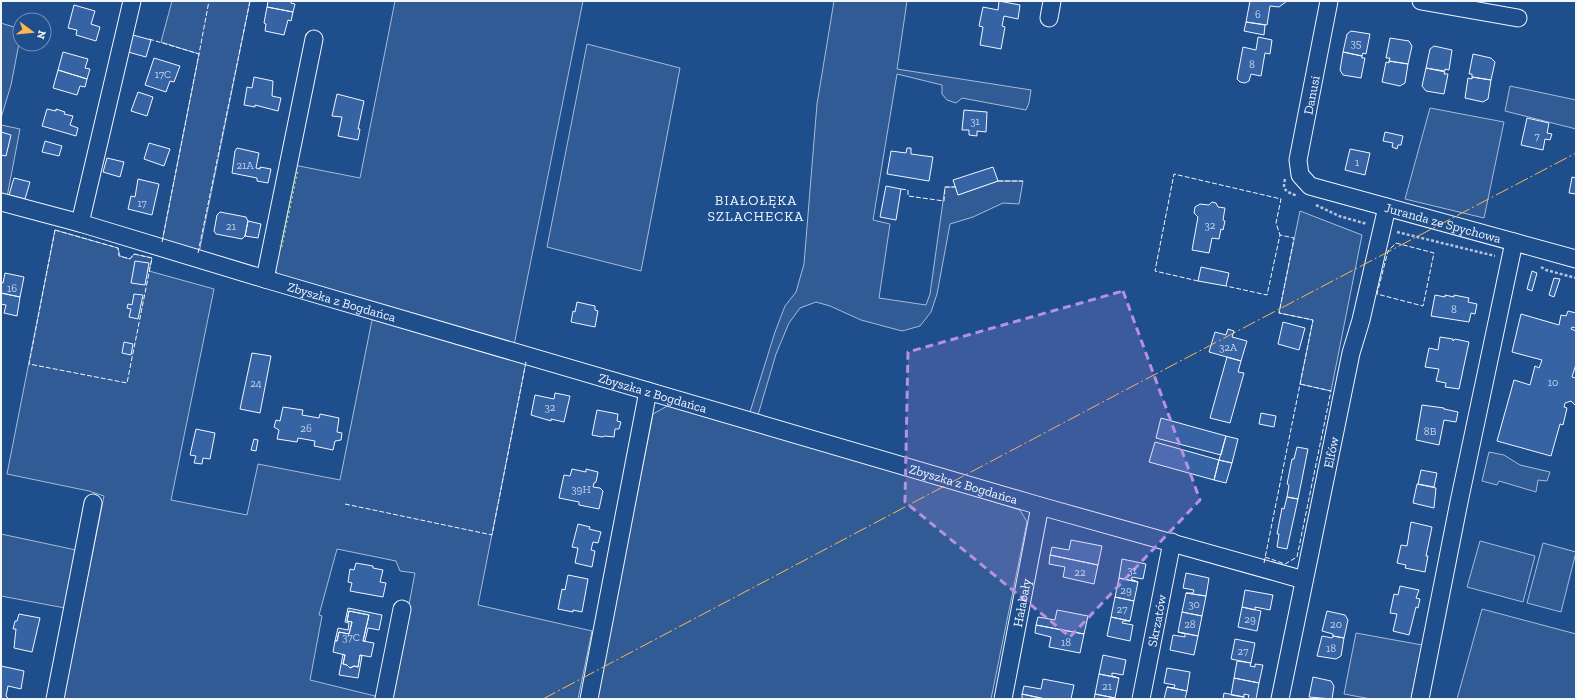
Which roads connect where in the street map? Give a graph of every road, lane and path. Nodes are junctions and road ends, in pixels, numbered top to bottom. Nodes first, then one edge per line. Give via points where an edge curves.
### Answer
1 (132, 1) edge
2 (1329, 1) edge
3 (1421, 1) edge
4 (1518, 18) dead end
5 (314, 39) dead end
6 (1286, 172) dead end
7 (1304, 191) junction
8 (1, 202) edge
9 (1312, 203) dead end
10 (1387, 207) junction
11 (80, 223) junction
12 (1381, 228) junction
13 (1512, 250) junction
14 (1576, 260) edge
15 (1538, 265) dead end
16 (1576, 278) edge
17 (265, 279) junction
18 (648, 391) junction
19 (93, 503) dead end
20 (1040, 506) junction
21 (1172, 542) junction
22 (1304, 580) junction
23 (402, 609) dead end
24 (55, 699) edge
25 (384, 699) edge
26 (589, 699) edge
27 (1003, 699) edge
28 (1140, 699) edge
29 (1280, 699) edge
30 (1420, 699) edge

1 - 11 street
2 - 7 street, Danusi via 1298,160
3 - 4 street
5 - 17 street
6 - 7 path via 1283,186 1285,190
7 - 10 street, Juranda ze Spychowa
8 - 11 street, Zbyszka z Bogdańca
9 - 12 path via 1339,216
10 - 12 street, Elfów
10 - 13 street, Juranda ze Spychowa
11 - 17 street, Zbyszka z Bogdańca
12 - 13 path via 1489,255
12 - 22 street, Elfów via 1351,354
13 - 14 street, Juranda ze Spychowa
13 - 30 street
15 - 16 path via 1546,270
17 - 18 street, Zbyszka z Bogdańca
18 - 20 street, Zbyszka z Bogdańca
18 - 26 street
19 - 24 street
20 - 21 street, Zbyszka z Bogdańca
20 - 27 street, Hałabały
21 - 22 street, Zbyszka z Bogdańca
21 - 28 street, Skrzatów
22 - 29 street, Elfów
23 - 25 street

